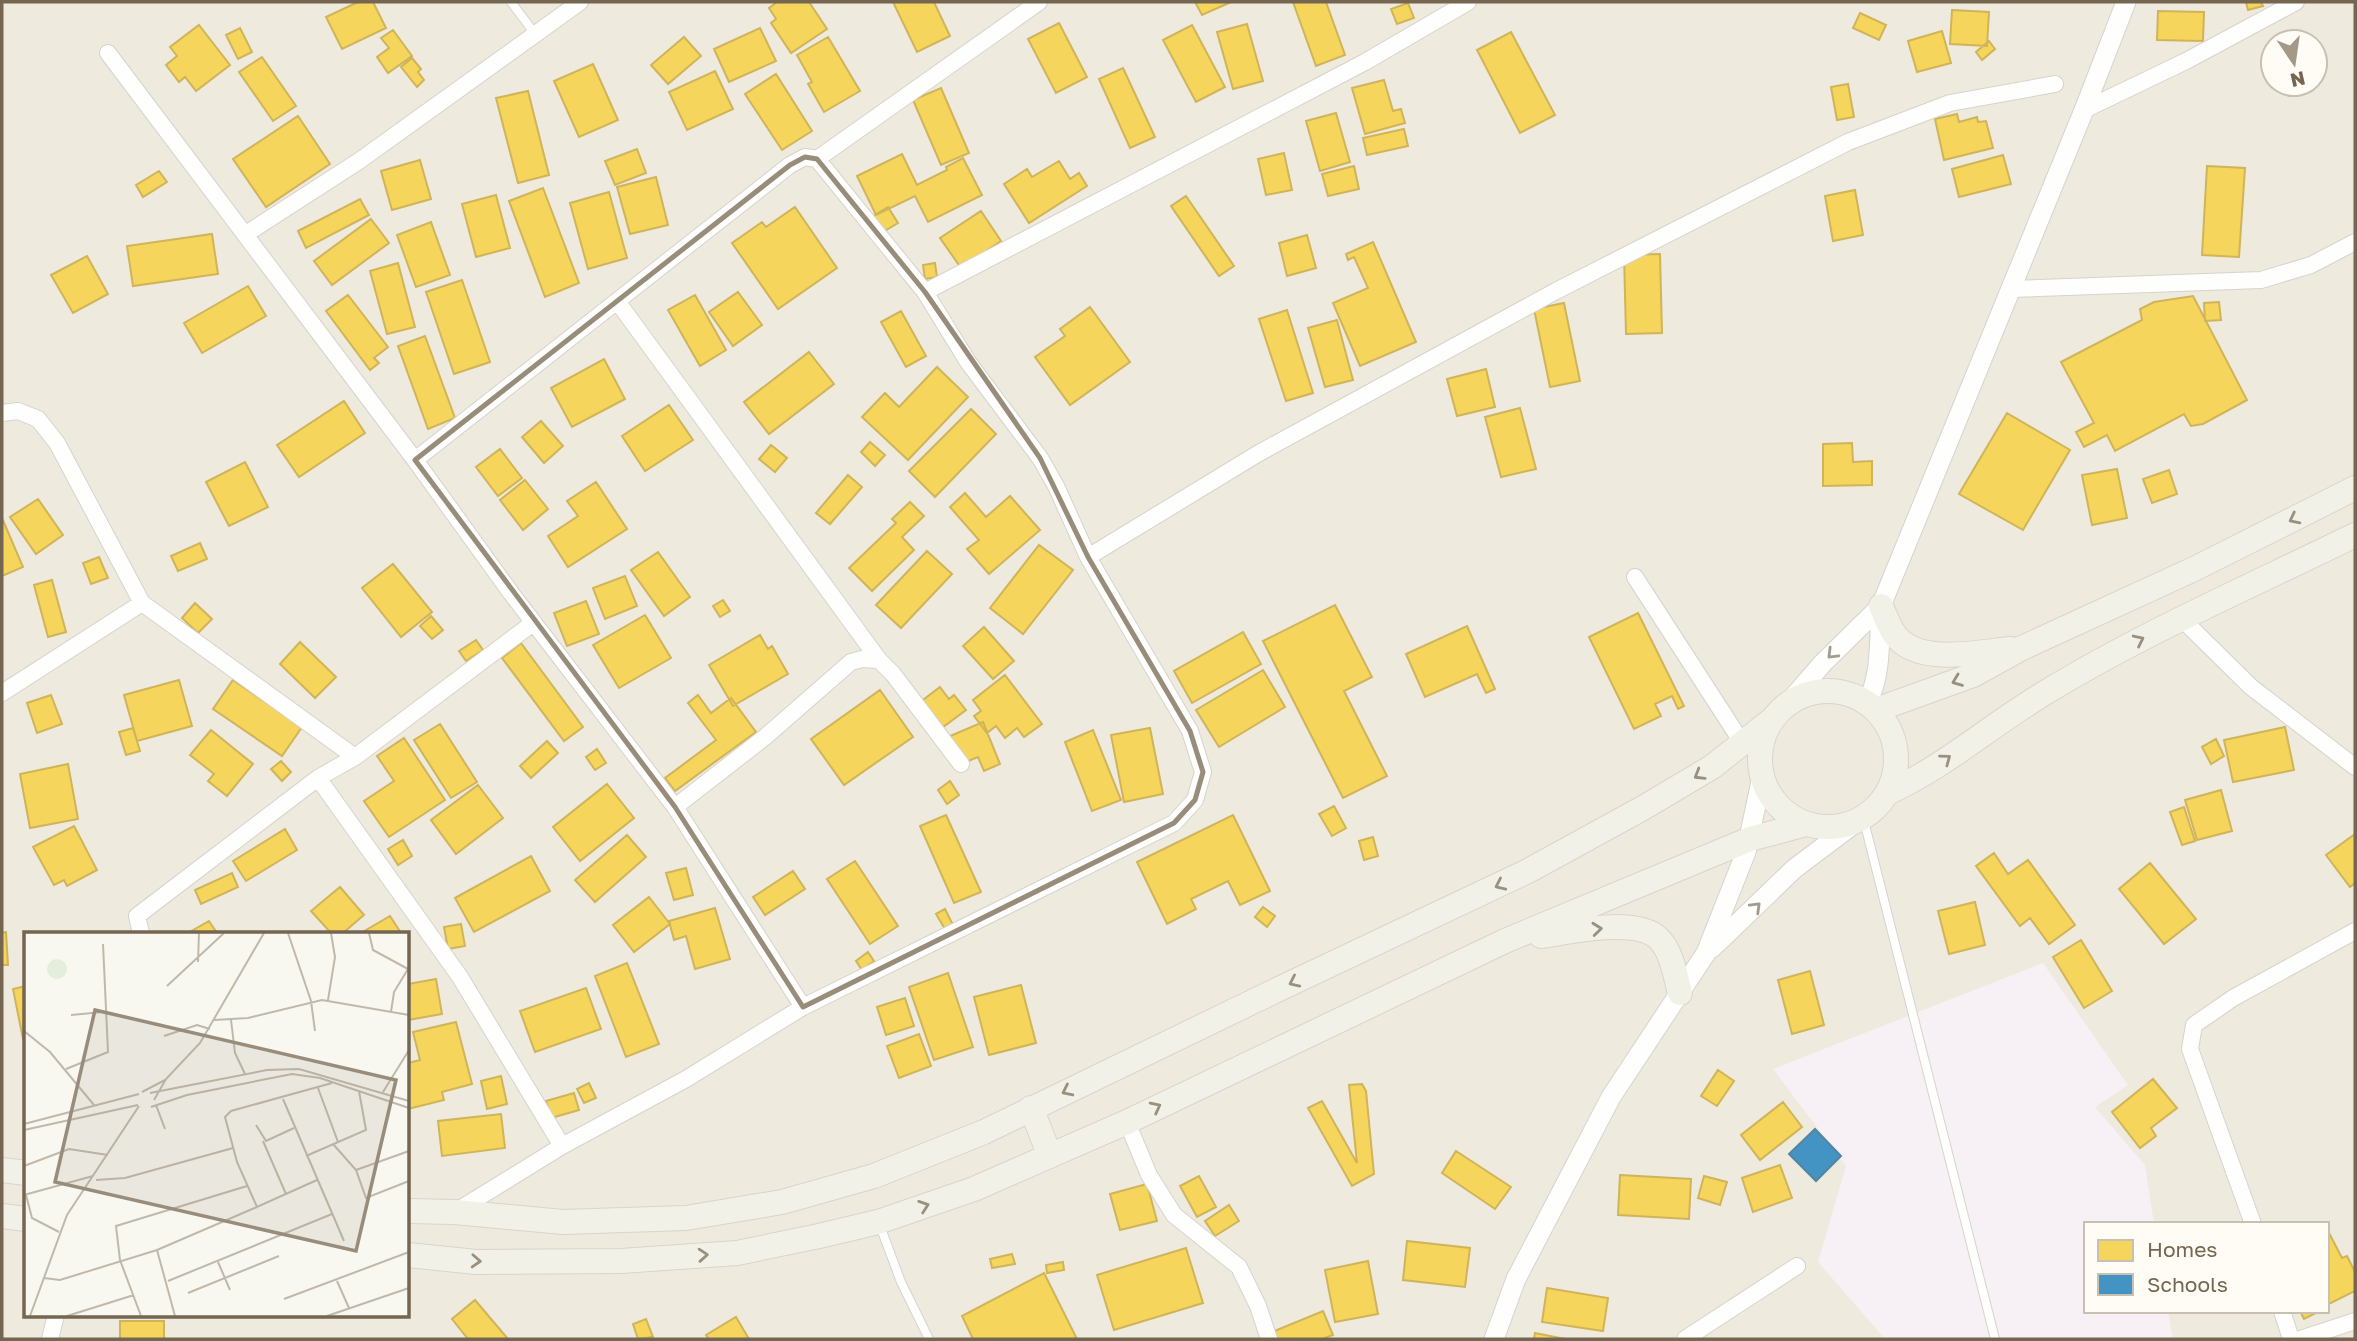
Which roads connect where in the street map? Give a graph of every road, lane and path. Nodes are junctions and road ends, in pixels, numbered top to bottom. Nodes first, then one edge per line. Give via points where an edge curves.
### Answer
1 (512, 2) edge
2 (580, 2) edge
3 (1039, 2) edge
4 (1468, 2) edge
5 (2126, 2) edge
6 (2296, 2) edge
7 (536, 35) junction
8 (108, 53) dead end
9 (2055, 84) dead end
10 (2084, 110) junction
11 (817, 159) junction
12 (246, 234) junction
13 (2355, 242) edge
14 (2011, 289) junction
15 (925, 292) junction
16 (617, 300) junction
17 (2, 413) edge
18 (415, 460) junction
19 (2355, 488) edge
20 (2355, 535) edge
21 (1088, 557) junction
22 (1635, 577) dead end
23 (142, 603) junction
24 (1881, 606) junction
25 (2182, 620) junction
26 (533, 623) junction
27 (2022, 648) junction
28 (879, 660) junction
29 (2, 693) edge
30 (1871, 707) junction
31 (1778, 714) junction
32 (1743, 744) junction
33 (355, 757) junction
34 (961, 764) dead end
35 (2355, 767) edge
36 (1763, 772) junction
37 (318, 778) junction
38 (1887, 793) junction
39 (675, 807) junction
40 (1863, 817) junction
41 (1806, 824) junction
42 (1750, 839) junction
43 (2355, 931) edge
44 (141, 932) edge
45 (1505, 941) junction
46 (1706, 953) junction
47 (1680, 993) junction
48 (803, 1007) junction
49 (1031, 1108) junction
50 (1127, 1122) junction
51 (562, 1146) junction
52 (1050, 1156) junction
53 (2, 1171) edge
54 (24, 1173) edge
55 (410, 1211) edge
56 (455, 1212) junction
57 (2, 1216) edge
58 (24, 1219) edge
59 (878, 1222) junction
60 (2252, 1222) edge
61 (410, 1255) edge
62 (1797, 1266) dead end
63 (2283, 1313) edge
64 (57, 1316) edge
65 (2355, 1321) edge
66 (50, 1339) edge
67 (929, 1339) edge
68 (1269, 1339) edge
69 (1494, 1339) edge
70 (1685, 1339) edge
71 (1995, 1339) edge
72 (2291, 1339) edge
73 (2300, 1339) edge

1 - 7 lane
2 - 7 street
3 - 11 street
4 - 15 street via 1365,62
5 - 10 street
6 - 10 street
7 - 12 street via 359,161
8 - 12 street
9 - 21 street via 1950,103 1848,142 1556,290 1259,453
10 - 14 street
11 - 15 street
11 - 16 street via 805,157 790,165
12 - 18 street
13 - 14 street via 2311,265 2261,281
14 - 24 street
15 - 21 street via 968,362 1040,458
16 - 18 street
16 - 28 street
17 - 23 street via 18,411 38,419 57,443
18 - 26 street
19 -> 27 main road
20 - 25 main road
21 - 48 street via 1190,731 1203,772 1195,800 1174,823
22 - 32 street
23 - 29 street
23 - 33 street
24 - 27 main road via 1895,635 1909,648 1941,655
24 - 30 street
24 -> 31 street
25 - 35 street via 2251,687
38 -> 25 main road via 1915,780 2042,694
26 - 33 street
26 - 39 street
27 -> 30 main road via 1973,675
28 - 34 street
28 - 39 street via 851,662
30 - 31 main road via 1845,693 1830,691 1797,699
30 - 38 main road via 1889,728 1896,756 1896,771
31 - 32 main road
31 - 36 main road via 1764,737
32 -> 49 main road via 1712,767 1528,871
33 - 37 street
36 - 41 main road via 1768,792 1778,805
36 - 42 street
37 - 44 street via 137,916
37 - 51 street via 460,977
38 - 40 main road
39 - 48 street
40 - 41 main road via 1830,827
46 -> 40 street via 1794,869
40 - 71 lane
41 - 42 main road
42 - 45 main road
42 - 46 street
43 - 60 street via 2194,1025 2190,1049
45 -> 47 main road via 1638,928 1658,937 1671,958
50 -> 45 main road
46 - 47 street
47 - 69 street via 1611,1097 1516,1279
48 - 51 street via 686,1079
49 - 52 main road
49 - 56 main road via 874,1176 782,1202 686,1218 563,1222
50 - 52 main road
50 - 68 street via 1149,1175 1174,1216 1239,1267
51 - 56 street
59 -> 52 main road via 974,1189
53 - 54 main road
55 - 56 main road
57 - 58 main road
61 -> 59 main road via 476,1262 608,1261 737,1253
59 - 67 lane
62 - 70 street
63 - 72 street
64 - 66 street
65 - 73 street

